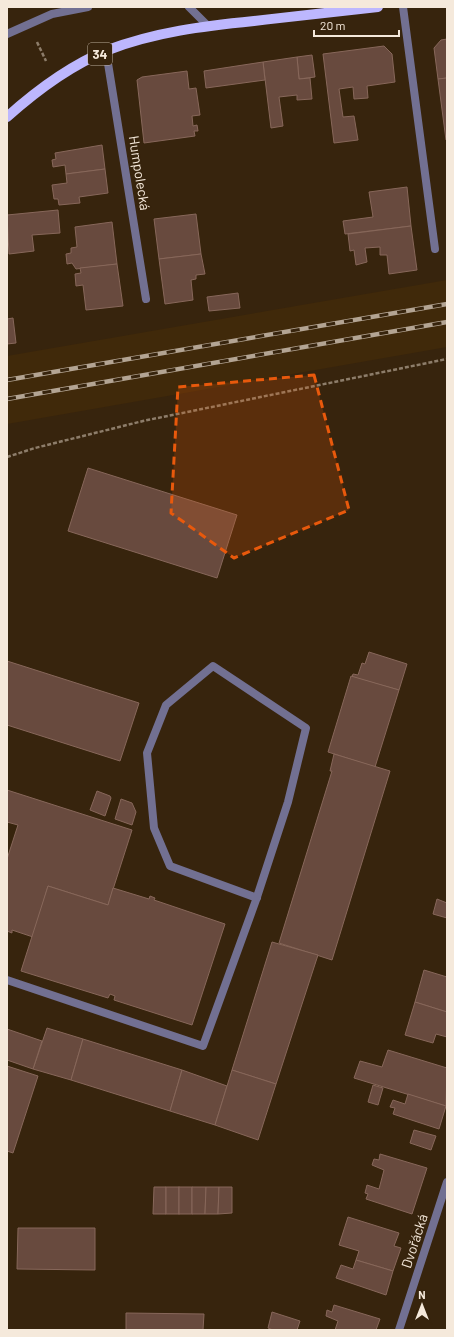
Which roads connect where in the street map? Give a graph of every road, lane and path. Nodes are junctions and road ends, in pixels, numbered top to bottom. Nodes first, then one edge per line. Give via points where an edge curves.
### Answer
1 (88, 7) edge
2 (189, 7) edge
3 (378, 7) edge
4 (403, 7) edge
5 (51, 11) edge
6 (208, 26) junction
7 (7, 34) edge
8 (35, 37) dead end
9 (106, 51) junction
10 (54, 80) junction
11 (7, 117) edge
12 (435, 249) dead end
13 (146, 300) dead end
14 (447, 359) edge
15 (7, 457) edge
16 (257, 898) junction
17 (7, 980) edge
18 (447, 1182) edge
19 (399, 1330) edge

1 - 5 street
2 - 6 street
3 - 6 main road, 34
4 - 12 street
5 - 7 street
6 - 9 main road, 34 via 164,33
8 - 10 path
9 - 10 main road, 34
9 - 13 street, Humpolecká
10 - 11 main road, 34
14 - 15 path via 143,421
16 - 16 street via 288,802 306,728 212,666 166,705 147,753 154,828 170,866
16 - 17 street via 203,1046
18 - 19 street, Dvořácká

